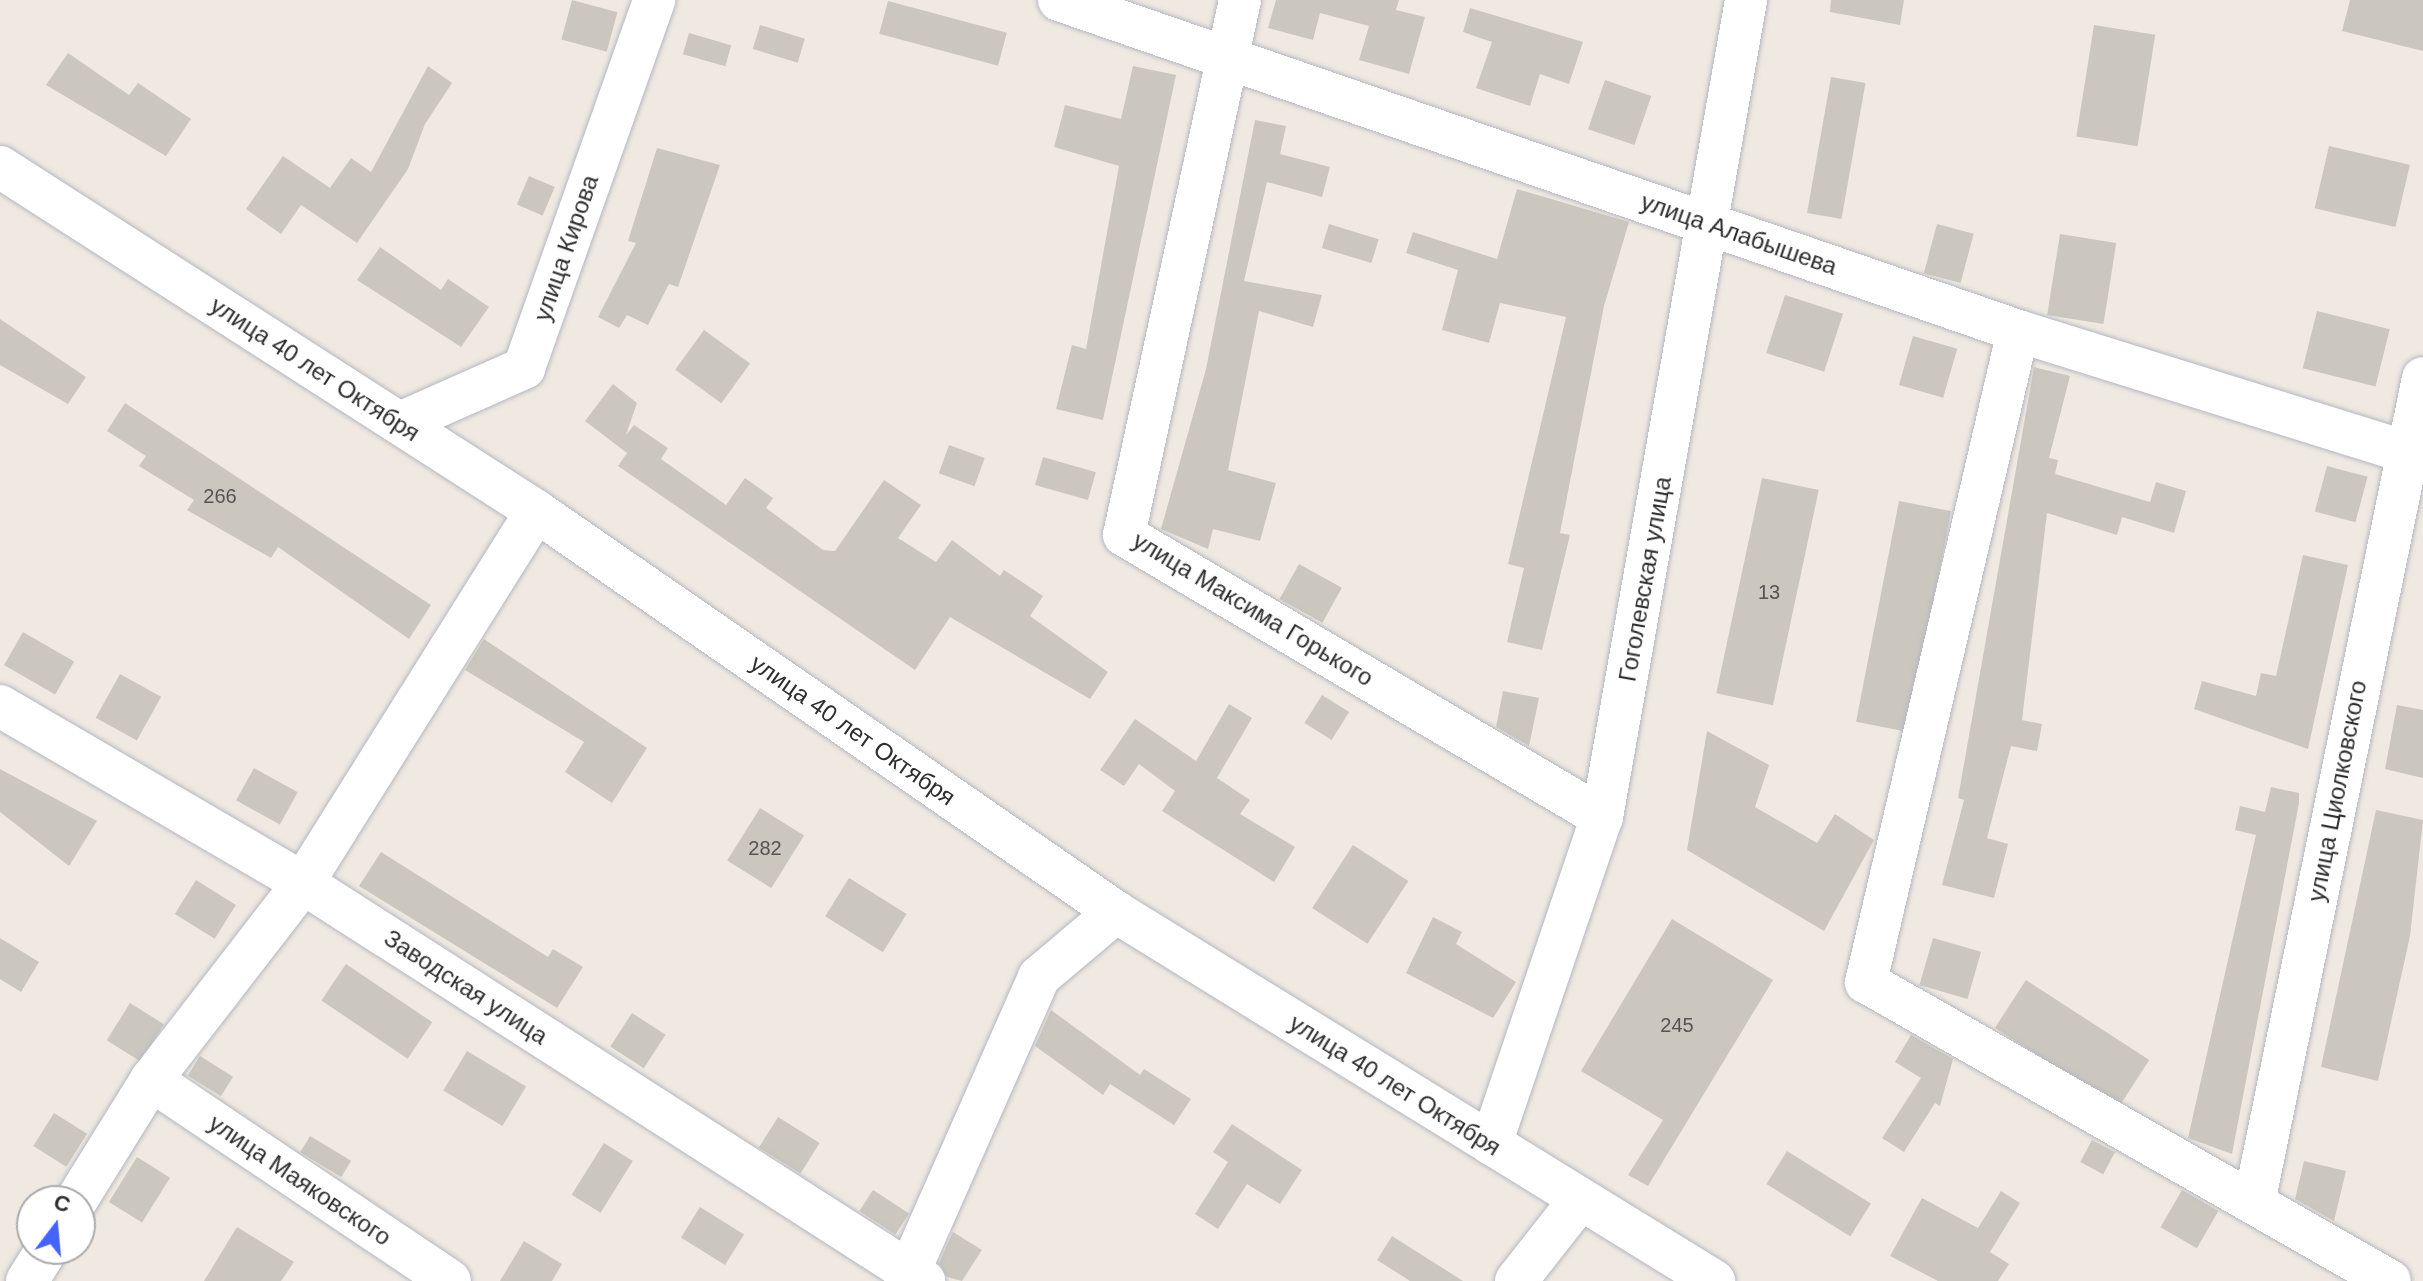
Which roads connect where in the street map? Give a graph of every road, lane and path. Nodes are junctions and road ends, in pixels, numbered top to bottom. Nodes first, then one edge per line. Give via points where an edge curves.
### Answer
1 (654, 0) edge
2 (1059, 0) edge
3 (1240, 0) edge
4 (1746, 0) edge
5 (1227, 57) junction
6 (0, 167) edge
7 (1708, 223) junction
8 (2018, 331) junction
9 (2423, 378) edge
10 (400, 423) junction
11 (2414, 454) edge
12 (536, 511) junction
13 (0, 706) edge
14 (1602, 817) junction
15 (303, 883) junction
16 (1116, 912) junction
17 (151, 1080) junction
18 (1491, 1144) junction
19 (86, 1185) edge
20 (1579, 1201) junction
21 (2254, 1203) junction
22 (913, 1278) edge
23 (450, 1281) edge
24 (1516, 1281) edge
25 (1714, 1281) edge
26 (2390, 1281) edge

1 - 10 street, улица Кирова via 524,368
2 - 5 street, улица Алабышева
3 - 5 street, улица Максима Горького
4 - 7 street, Гоголевская улица
5 - 7 street, улица Алабышева
5 - 14 street, улица Максима Горького via 1124,535
6 - 10 street, улица 40 лет Октября
7 - 8 street, улица Алабышева
7 - 14 street, Гоголевская улица
8 - 11 street, улица Алабышева
8 - 21 street via 1866,982
9 - 11 street, улица Циолковского
10 - 12 street, улица 40 лет Октября
11 - 21 street, улица Циолковского
12 - 15 street
12 - 16 street, улица 40 лет Октября
13 - 15 street, Заводская улица
14 - 18 street, Гоголевская улица
15 - 17 street
15 - 22 street, Заводская улица
16 - 18 street, улица 40 лет Октября
16 - 22 street via 1039,977
17 - 19 street
17 - 23 street, улица Маяковского
18 - 20 street, улица 40 лет Октября
20 - 24 street
20 - 25 street, улица 40 лет Октября
21 - 26 street

